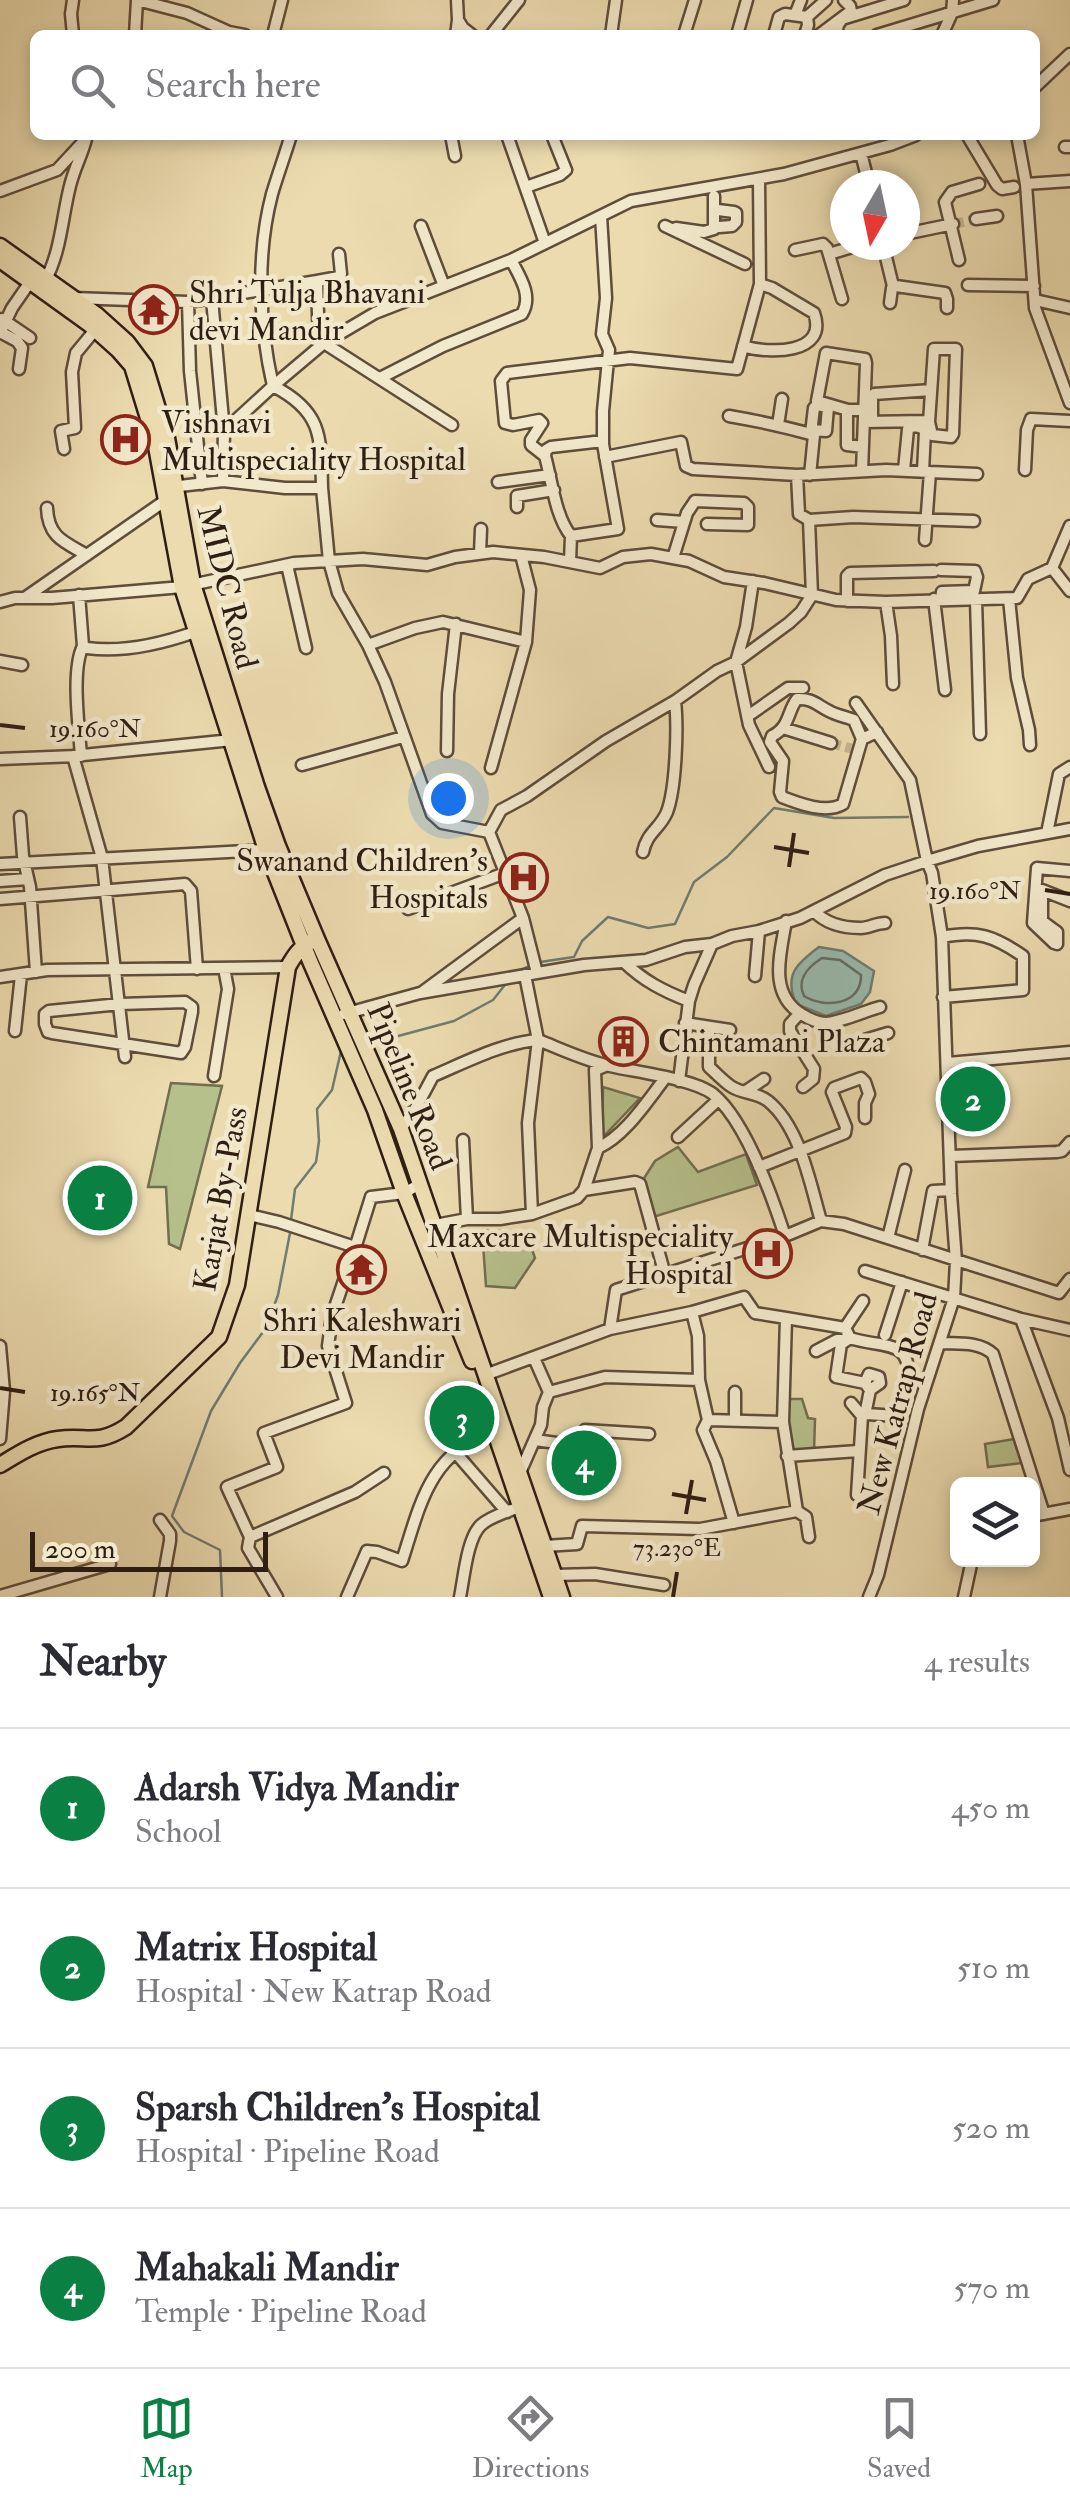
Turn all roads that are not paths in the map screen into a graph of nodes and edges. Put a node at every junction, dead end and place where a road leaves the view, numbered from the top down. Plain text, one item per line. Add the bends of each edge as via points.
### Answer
1 (73, 0) edge
2 (137, 0) edge
3 (282, 0) edge
4 (457, 0) edge
5 (519, 0) edge
6 (616, 0) edge
7 (695, 0) edge
8 (747, 0) edge
9 (801, 0) edge
10 (826, 0) edge
11 (844, 0) edge
12 (904, 0) edge
13 (953, 0) edge
14 (993, 0) edge
15 (952, 13) junction
16 (801, 16) junction
17 (458, 20) junction
18 (73, 30) edge
19 (135, 30) edge
20 (225, 30) edge
21 (274, 30) edge
22 (457, 30) edge
23 (466, 30) edge
24 (494, 30) edge
25 (612, 30) edge
26 (686, 30) edge
27 (738, 30) edge
28 (775, 30) edge
29 (807, 30) edge
30 (826, 30) edge
31 (837, 30) edge
32 (894, 30) edge
33 (944, 30) edge
34 (1070, 54) edge
35 (1040, 82) edge
36 (84, 140) edge
37 (86, 140) edge
38 (290, 140) edge
39 (451, 140) edge
40 (509, 140) edge
41 (554, 140) edge
42 (865, 140) edge
43 (900, 140) edge
44 (970, 140) edge
45 (1017, 140) edge
46 (865, 152) junction
47 (455, 156) dead end
48 (867, 170) edge
49 (760, 179) junction
50 (1070, 181) edge
51 (978, 184) dead end
52 (1020, 185) junction
53 (526, 187) junction
54 (0, 191) edge
55 (719, 191) junction
56 (601, 216) junction
57 (997, 216) dead end
58 (719, 218) junction
59 (976, 220) tunnel mouth
60 (952, 224) junction
61 (421, 226) dead end
62 (920, 231) edge
63 (545, 243) junction
64 (0, 246) edge
65 (795, 250) dead end
66 (719, 252) junction
67 (340, 254) dead end
68 (829, 254) joint
69 (0, 260) edge
70 (511, 260) junction
71 (887, 260) edge
72 (959, 260) dead end
73 (745, 264) dead end
74 (317, 281) junction
75 (39, 284) junction
76 (760, 284) junction
77 (968, 285) dead end
78 (444, 286) junction
79 (893, 286) junction
80 (1034, 286) junction
81 (263, 290) junction
82 (72, 298) junction
83 (212, 299) junction
84 (842, 300) dead end
85 (1034, 300) junction
86 (188, 302) junction
87 (890, 303) dead end
88 (947, 308) dead end
89 (1070, 308) edge
90 (1, 326) edge
91 (95, 330) junction
92 (30, 338) dead end
93 (322, 345) junction
94 (743, 346) junction
95 (608, 360) junction
96 (19, 369) dead end
97 (380, 378) junction
98 (273, 386) junction
99 (931, 390) junction
100 (782, 399) dead end
101 (1070, 403) edge
102 (848, 410) junction
103 (730, 416) dead end
104 (867, 418) junction
105 (1070, 421) edge
106 (929, 422) junction
107 (452, 426) dead end
108 (778, 426) junction
109 (224, 431) junction
110 (812, 434) junction
111 (603, 441) junction
112 (863, 447) junction
113 (64, 449) dead end
114 (822, 452) dead end
115 (545, 456) junction
116 (605, 457) junction
117 (904, 470) junction
118 (1025, 470) dead end
119 (862, 471) junction
120 (926, 472) junction
121 (978, 474) dead end
122 (550, 475) junction
123 (796, 475) junction
124 (810, 475) junction
125 (223, 481) junction
126 (498, 482) dead end
127 (202, 484) junction
128 (322, 488) junction
129 (554, 490) junction
130 (168, 491) junction
131 (517, 507) dead end
132 (46, 508) dead end
133 (926, 519) junction
134 (657, 520) dead end
135 (809, 520) junction
136 (974, 521) dead end
137 (684, 522) junction
138 (707, 524) dead end
139 (1070, 526) edge
140 (481, 529) dead end
141 (571, 536) junction
142 (925, 540) dead end
143 (87, 554) junction
144 (480, 554) junction
145 (521, 554) junction
146 (673, 558) junction
147 (570, 561) junction
148 (329, 562) junction
149 (287, 565) junction
150 (1052, 568) junction
151 (754, 581) junction
152 (188, 585) junction
153 (1070, 591) edge
154 (812, 595) junction
155 (79, 596) junction
156 (25, 598) junction
157 (1009, 598) junction
158 (937, 599) junction
159 (976, 600) junction
160 (846, 601) junction
161 (0, 602) edge
162 (886, 602) junction
163 (456, 624) junction
164 (195, 632) junction
165 (526, 642) junction
166 (368, 645) junction
167 (83, 646) junction
168 (306, 648) dead end
169 (0, 661) edge
170 (736, 662) junction
171 (22, 665) dead end
172 (892, 684) dead end
173 (804, 688) dead end
174 (945, 690) dead end
175 (675, 701) junction
176 (856, 703) dead end
177 (748, 716) junction
178 (783, 728) junction
179 (876, 732) junction
180 (980, 734) dead end
181 (403, 737) junction
182 (232, 740) junction
183 (830, 743) tunnel mouth
184 (858, 746) junction
185 (1030, 746) dead end
186 (447, 751) dead end
187 (78, 756) junction
188 (0, 760) edge
189 (302, 765) dead end
190 (1070, 767) edge
191 (491, 768) dead end
192 (769, 768) dead end
193 (20, 817) dead end
194 (1070, 829) edge
195 (490, 832) junction
196 (1046, 833) junction
197 (266, 850) junction
198 (643, 852) dead end
199 (102, 858) junction
200 (926, 861) junction
201 (0, 865) edge
202 (18, 865) junction
203 (1070, 870) edge
204 (505, 873) junction
205 (26, 880) junction
206 (0, 881) edge
207 (106, 891) junction
208 (30, 897) junction
209 (0, 899) edge
210 (1070, 901) edge
211 (408, 909) dead end
212 (814, 911) junction
213 (522, 918) junction
214 (786, 921) junction
215 (885, 923) dead end
216 (758, 931) junction
217 (1070, 933) edge
218 (942, 936) junction
219 (1057, 938) junction
220 (311, 942) junction
221 (712, 944) junction
222 (1070, 945) edge
223 (624, 962) junction
224 (288, 967) junction
225 (224, 968) junction
226 (197, 969) junction
227 (531, 969) junction
228 (116, 970) junction
229 (36, 972) junction
230 (21, 975) junction
231 (755, 976) dead end
232 (0, 977) edge
233 (420, 993) junction
234 (943, 997) junction
235 (689, 1001) junction
236 (120, 1004) junction
237 (880, 1007) dead end
238 (800, 1013) junction
239 (342, 1014) junction
240 (827, 1022) junction
241 (685, 1024) junction
242 (709, 1027) junction
243 (15, 1030) dead end
244 (730, 1030) dead end
245 (888, 1033) dead end
246 (538, 1040) junction
247 (124, 1043) junction
248 (1070, 1052) edge
249 (126, 1057) dead end
250 (948, 1063) junction
251 (606, 1066) junction
252 (214, 1076) dead end
253 (666, 1077) junction
254 (764, 1080) dead end
255 (679, 1082) junction
256 (803, 1087) dead end
257 (746, 1091) junction
258 (718, 1100) junction
259 (865, 1118) dead end
260 (401, 1128) junction
261 (678, 1137) dead end
262 (462, 1140) dead end
263 (1070, 1142) edge
264 (598, 1148) junction
265 (801, 1150) junction
266 (951, 1156) junction
267 (759, 1168) junction
268 (905, 1170) dead end
269 (420, 1184) junction
270 (584, 1190) junction
271 (951, 1190) junction
272 (404, 1193) junction
273 (532, 1214) junction
274 (249, 1215) junction
275 (468, 1219) junction
276 (821, 1221) junction
277 (434, 1225) junction
278 (785, 1236) junction
279 (888, 1238) junction
280 (356, 1245) junction
281 (922, 1250) junction
282 (956, 1261) junction
283 (865, 1271) dead end
284 (665, 1274) junction
285 (1070, 1279) edge
286 (902, 1282) junction
287 (954, 1298) junction
288 (863, 1301) dead end
289 (692, 1312) junction
290 (786, 1318) junction
291 (1022, 1318) junction
292 (610, 1329) junction
293 (1070, 1330) edge
294 (847, 1335) junction
295 (884, 1335) dead end
296 (940, 1343) junction
297 (0, 1346) edge
298 (816, 1351) dead end
299 (534, 1358) junction
300 (485, 1375) junction
301 (699, 1380) junction
302 (549, 1392) junction
303 (735, 1392) dead end
304 (851, 1403) dead end
305 (1064, 1417) edge
306 (708, 1420) junction
307 (734, 1420) junction
308 (783, 1422) junction
309 (493, 1430) junction
310 (649, 1434) dead end
311 (0, 1440) edge
312 (535, 1440) junction
313 (455, 1452) junction
314 (858, 1452) junction
315 (787, 1456) junction
316 (0, 1465) edge
317 (1070, 1470) edge
318 (384, 1473) dead end
319 (519, 1476) junction
320 (1027, 1477) edge
321 (857, 1495) dead end
322 (1070, 1509) edge
323 (513, 1510) junction
324 (796, 1511) junction
325 (1040, 1515) edge
326 (160, 1520) dead end
327 (734, 1523) junction
328 (809, 1537) dead end
329 (250, 1538) junction
330 (544, 1546) junction
331 (110, 1564) dead end
332 (970, 1567) edge
333 (554, 1575) junction
334 (664, 1585) dead end
335 (0, 1596) edge
336 (160, 1597) edge
337 (278, 1597) edge
338 (347, 1597) edge
339 (460, 1597) edge
340 (551, 1597) edge
341 (562, 1597) edge
342 (870, 1597) edge
343 (964, 1597) edge

1 - 18 street
2 - 19 street
2 - 20 street
3 - 21 street
4 - 17 street
5 - 24 street
6 - 25 street
7 - 26 street
8 - 27 street
9 - 16 street
10 - 16 street
11 - 30 street via 851,11
12 - 31 street via 842,20
13 - 15 street
14 - 15 street
15 - 32 street
15 - 33 street
16 - 28 street via 779,17
16 - 29 street
17 - 22 street
17 - 23 street
34 - 35 street
36 - 54 street via 56,170
37 - 75 street via 58,250
38 - 81 street via 272,196
39 - 47 street
40 - 53 street
41 - 53 street via 566,170
42 - 46 street
43 - 46 street
44 - 52 street via 997,185
45 - 52 street
46 - 48 street
46 - 49 street
49 - 55 street
49 - 76 street
50 - 52 street
51 - 60 street via 952,192 945,202
52 - 80 street
53 - 63 street
55 - 56 street via 632,201
55 - 58 street
56 - 63 street
56 - 95 street
57 - 59 street
58 - 66 street
58 - 66 street via 704,232 665,226
60 - 62 street
60 - 72 street
61 - 78 street
63 - 70 street
64 - 75 main road, MIDC Road
65 - 68 street via 822,244
66 - 73 street
67 - 74 street via 339,277
68 - 84 street
69 - 75 main road, MIDC Road
70 - 78 street
70 - 97 street via 527,296 522,314
71 - 79 street
74 - 81 street
74 - 93 street
75 - 82 main road, MIDC Road
75 - 90 street
75 - 91 main road, MIDC Road
76 - 94 street
76 - 94 street via 806,306 816,327 807,344 795,348
77 - 80 street
78 - 93 street
79 - 87 street
79 - 88 street via 945,293
80 - 85 street
81 - 83 street
81 - 98 street via 264,348
82 - 86 street
82 - 130 main road, MIDC Road via 127,342 145,366 167,438
83 - 86 street
83 - 109 street
85 - 89 street
85 - 101 street
86 - 127 street
90 - 92 street
90 - 96 street via 22,348
91 - 113 street via 76,353 75,428 61,431
91 - 130 main road, MIDC Road via 132,366
93 - 97 street
93 - 98 street
94 - 95 street via 737,370
95 - 111 street
95 - 115 street via 503,376 505,422 539,420 531,444
97 - 107 street
98 - 109 street
98 - 128 street via 309,411 318,431
99 - 104 street via 874,394
99 - 106 street
99 - 106 street via 934,349 956,349 953,434 932,436
100 - 108 street
102 - 104 street
102 - 104 street via 817,401 826,353 865,359
102 - 112 street via 848,445
103 - 108 street
104 - 106 street
104 - 112 street
105 - 118 street via 1032,419
108 - 110 street
109 - 125 street
110 - 114 street
110 - 124 street
111 - 115 street via 551,447
111 - 116 street
112 - 119 street
115 - 122 street
116 - 123 street via 681,442 686,466
116 - 141 street via 618,529
117 - 119 street
117 - 120 street
117 - 120 street via 913,426 925,431
119 - 124 street
120 - 121 street
120 - 133 street
122 - 126 street
122 - 129 street
123 - 124 street
123 - 135 street via 799,514
125 - 127 street
125 - 128 street
127 - 130 street
128 - 148 street
129 - 131 street via 518,496
129 - 141 street
130 - 143 street
130 - 152 main road, MIDC Road
132 - 143 street via 53,532
133 - 135 street
133 - 136 street
133 - 142 street
134 - 137 street
135 - 154 street
137 - 138 street via 695,501 748,507 748,525
137 - 146 street
139 - 150 street
140 - 144 street
141 - 147 street
143 - 156 street
144 - 145 street
144 - 148 street via 427,565
145 - 147 street
145 - 165 street via 530,590
146 - 147 street via 652,554 600,568
146 - 151 street
148 - 149 street
148 - 166 street
149 - 152 street
149 - 168 street
150 - 153 street
150 - 157 street
151 - 154 street
151 - 170 street
152 - 155 street
152 - 164 main road, MIDC Road
152 - 220 main road, MIDC Road
154 - 160 street
154 - 170 street via 789,623
155 - 156 street
155 - 167 street
156 - 161 street
157 - 159 street
157 - 185 street
158 - 159 street
158 - 160 street via 942,592 974,591 975,571 850,572
158 - 162 street
158 - 174 street
159 - 180 street
160 - 162 street
162 - 172 street
163 - 165 street
163 - 166 street via 432,623
163 - 186 street
164 - 167 street via 136,648
164 - 182 main road, MIDC Road
165 - 191 street
166 - 181 street
167 - 187 street
169 - 171 street
170 - 175 street
170 - 177 street
173 - 177 street via 788,688
175 - 195 street via 501,810
175 - 198 street via 671,796
176 - 179 street, New Katrap Road
177 - 192 street
178 - 183 street
178 - 184 street via 804,698 854,720
178 - 184 street via 770,742 782,761 782,797 828,810 843,804
179 - 184 street
179 - 200 street, New Katrap Road via 910,780
181 - 189 street
181 - 195 street via 432,814 442,823
182 - 187 street
182 - 197 main road, MIDC Road
187 - 188 street
187 - 199 street
190 - 196 street via 1060,774
193 - 202 street
194 - 196 street
195 - 204 street
196 - 200 street
197 - 199 street
197 - 220 main road, MIDC Road
199 - 202 street
199 - 207 street
200 - 212 street
200 - 218 street, New Katrap Road
201 - 202 street
202 - 205 street
203 - 219 street via 1037,868 1033,922 1046,938
204 - 211 street
204 - 213 street
205 - 206 street
205 - 208 street
207 - 208 street
207 - 226 street via 188,885
207 - 228 street
208 - 209 street
208 - 229 street
210 - 219 street via 1042,890 1042,921
212 - 214 street
212 - 215 street via 833,924
213 - 227 street
213 - 233 street
214 - 216 street
214 - 238 street via 779,982 782,996
216 - 221 street
216 - 231 street
217 - 219 street
218 - 234 street, New Katrap Road
218 - 234 street via 991,936 1023,956 1024,964 1023,990
219 - 222 street
220 - 224 main road, Karjat By-Pass
220 - 239 main road, Pipeline Road
221 - 223 street
221 - 235 street
223 - 227 street
223 - 235 street
224 - 225 street
224 - 274 main road, Karjat By-Pass
225 - 226 street
225 - 252 street via 228,989
226 - 228 street
227 - 233 street
227 - 246 street
228 - 229 street
228 - 236 street
229 - 230 street
230 - 232 street
230 - 243 street
233 - 239 street
234 - 250 street, New Katrap Road
235 - 241 street
236 - 247 street
236 - 247 street via 49,1011 45,1024 52,1033
236 - 247 street via 192,1007 180,1053
237 - 240 street
238 - 240 street
238 - 256 street via 790,1031 814,1068 814,1079
239 - 260 main road, Pipeline Road
239 - 272 main road, Pipeline Road
240 - 245 street via 838,1048
241 - 242 street
241 - 255 street
242 - 244 street
242 - 257 street via 709,1066 734,1089
246 - 251 street
246 - 260 street via 433,1076
246 - 273 street via 528,1123
247 - 249 street
248 - 250 street
250 - 266 street, New Katrap Road
251 - 253 street
251 - 264 street via 595,1070
253 - 255 street
253 - 264 street
254 - 257 street
255 - 258 street
257 - 265 street via 772,1103
258 - 261 street
258 - 267 street
259 - 265 street via 866,1082 834,1088 847,1130
260 - 269 main road, Pipeline Road
262 - 275 street
263 - 266 street via 1057,1152
264 - 270 street
265 - 267 street
265 - 276 street
266 - 271 street, New Katrap Road
267 - 278 street
268 - 279 street
269 - 272 street
269 - 277 main road, Pipeline Road
270 - 273 street
270 - 284 street via 640,1184
271 - 281 street via 934,1192
271 - 282 street, New Katrap Road
272 - 280 street via 371,1196
272 - 309 main road, Pipeline Road
273 - 275 street
274 - 280 street
274 - 316 main road, Karjat By-Pass via 237,1285 208,1350 112,1436 39,1443
275 - 277 street
276 - 278 street
276 - 279 street
277 - 300 main road, Pipeline Road
278 - 284 street
279 - 281 street
280 - 329 street via 328,1346 346,1403 264,1433 276,1467 228,1487
281 - 282 street
282 - 285 street via 1059,1293
282 - 287 street, New Katrap Road
283 - 286 street
284 - 292 street via 616,1290
286 - 287 street
286 - 295 street
287 - 291 street
287 - 296 street, New Katrap Road
288 - 294 street
289 - 290 street via 744,1297 756,1313
289 - 292 street
289 - 301 street
290 - 294 street
290 - 308 street
291 - 293 street
291 - 305 street
292 - 299 street
294 - 294 street via 896,1348 908,1360 898,1415 867,1414 867,1387 836,1376
294 - 298 street
296 - 320 street via 976,1345 993,1354
296 - 342 street, New Katrap Road
297 - 311 street
299 - 300 street
299 - 302 street
300 - 319 main road, Pipeline Road
301 - 302 street via 605,1377
301 - 306 street
302 - 312 street
303 - 307 street
304 - 314 street via 862,1416
305 - 317 street
306 - 307 street
306 - 327 street via 703,1430
307 - 308 street
308 - 315 street
309 - 313 street
309 - 323 main road, Pipeline Road
310 - 312 street via 585,1430 568,1446
312 - 319 street
313 - 323 street
313 - 338 street via 428,1483 402,1562 367,1551
314 - 315 street
314 - 321 street
315 - 324 street
318 - 329 street
319 - 330 main road, Pipeline Road
322 - 325 street
323 - 339 street via 477,1529
323 - 340 main road, Pipeline Road
324 - 327 street
324 - 328 street via 806,1517
326 - 336 street via 170,1534
327 - 330 street via 674,1530 582,1526 577,1544
329 - 337 street via 248,1548
330 - 333 main road, Pipeline Road
331 - 335 street
332 - 343 street
333 - 334 street
333 - 341 main road, Pipeline Road

